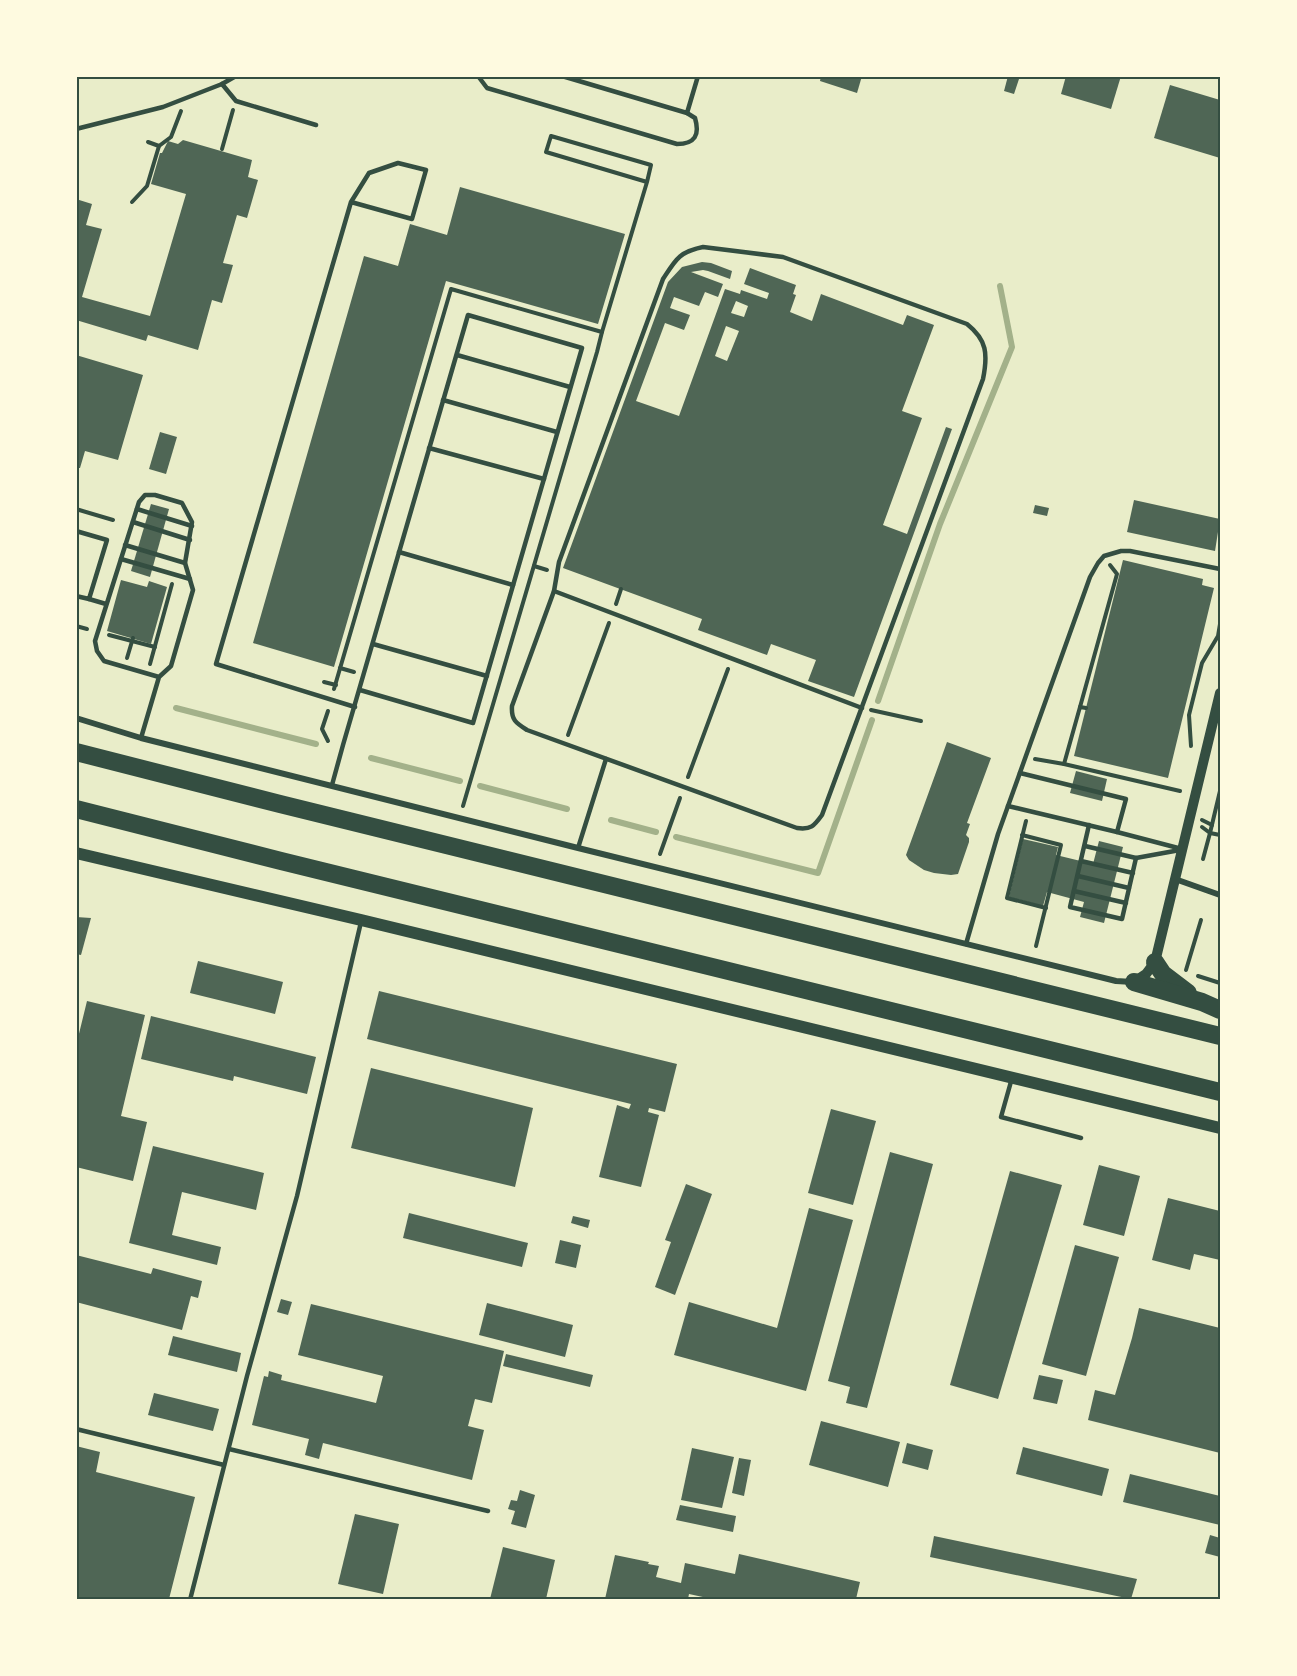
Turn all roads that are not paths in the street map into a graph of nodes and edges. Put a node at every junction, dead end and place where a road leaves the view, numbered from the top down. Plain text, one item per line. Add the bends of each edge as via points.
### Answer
1 (236, 76) edge
2 (478, 76) edge
3 (562, 76) edge
4 (698, 76) edge
5 (222, 84) junction
6 (687, 113) junction
7 (316, 125) dead end
8 (76, 129) edge
9 (351, 202) junction
10 (456, 355) junction
11 (570, 387) junction
12 (443, 400) junction
13 (557, 432) junction
14 (429, 448) junction
15 (544, 479) junction
16 (137, 509) junction
17 (133, 522) junction
18 (192, 526) junction
19 (76, 531) edge
20 (190, 540) junction
21 (125, 545) junction
22 (399, 552) junction
23 (121, 559) junction
24 (186, 563) junction
25 (1221, 569) edge
26 (190, 579) junction
27 (513, 585) junction
28 (554, 591) junction
29 (76, 596) edge
30 (89, 599) junction
31 (106, 604) junction
32 (373, 644) junction
33 (487, 676) junction
34 (159, 677) junction
35 (360, 690) junction
36 (1221, 693) edge
37 (355, 707) junction
38 (862, 708) junction
39 (76, 718) edge
40 (141, 738) junction
41 (76, 752) edge
42 (606, 759) junction
43 (1020, 773) junction
44 (332, 785) junction
45 (1008, 806) junction
46 (76, 809) edge
47 (1089, 825) junction
48 (1118, 832) junction
49 (1085, 846) junction
50 (578, 848) junction
51 (1182, 849) junction
52 (76, 853) edge
53 (1136, 858) junction
54 (1081, 861) junction
55 (1133, 873) junction
56 (1078, 876) junction
57 (1175, 879) junction
58 (1129, 888) junction
59 (1074, 891) junction
60 (1221, 895) edge
61 (1126, 903) junction
62 (361, 920) junction
63 (966, 944) junction
64 (1155, 962) junction
65 (1134, 982) junction
66 (1202, 1002) junction
67 (1221, 1010) edge
68 (1221, 1036) edge
69 (1012, 1077) junction
70 (1221, 1092) edge
71 (1221, 1128) edge
72 (1081, 1138) dead end
73 (76, 1429) edge
74 (229, 1449) junction
75 (224, 1465) junction
76 (488, 1511) dead end
77 (190, 1599) edge

1 - 5 lane
2 - 6 lane via 487,88 677,144 694,139 698,127 695,118
3 - 6 lane
4 - 6 lane
5 - 7 lane via 236,101
5 - 8 lane via 163,107
9 - 9 lane via 369,174 398,163 426,170 412,219
9 - 37 lane via 216,664
10 - 11 lane
10 - 11 lane via 468,315 582,348
10 - 12 lane
11 - 13 lane
12 - 13 lane
12 - 14 lane
13 - 15 lane
14 - 15 lane
14 - 22 lane
15 - 27 lane
16 - 17 lane
16 - 18 lane
16 - 18 lane via 145,495 182,503
17 - 20 lane
17 - 21 lane
18 - 20 lane
19 - 30 lane via 107,540
20 - 24 lane
21 - 23 lane
21 - 24 lane
22 - 27 lane
22 - 32 lane
23 - 26 lane
23 - 31 lane
24 - 26 lane
25 - 43 lane via 1130,551 1104,556 1090,577
26 - 34 lane via 193,590 171,666
27 - 33 lane
28 - 38 lane
28 - 38 lane via 559,562 663,279 687,251 703,247 783,257 967,324 978,332 985,347 983,379
28 - 42 lane via 512,706 512,716 527,730
29 - 30 lane
30 - 31 lane
31 - 34 lane via 95,641 104,661
32 - 33 lane
32 - 35 lane
33 - 35 lane via 473,723
34 - 40 lane
35 - 37 lane
36 - 51 street
37 - 44 lane
38 - 42 lane via 822,815 806,829
39 - 40 street
40 - 44 street
41 - 68 highway
42 - 50 lane
43 - 45 lane
43 - 48 lane via 1126,799
44 - 50 street
45 - 47 lane
45 - 63 lane
46 - 70 highway
47 - 48 lane
47 - 49 lane
48 - 51 lane
49 - 53 lane
49 - 54 lane
50 - 63 street
51 - 53 lane
51 - 57 street
52 - 62 main road
53 - 55 lane
54 - 55 lane
54 - 56 lane
55 - 58 lane
56 - 58 lane
56 - 59 lane
57 - 60 street
57 - 64 street
58 - 61 lane
59 - 61 lane
59 - 61 lane via 1070,907 1122,919
62 - 69 main road
62 - 74 lane via 297,1196
63 - 65 street
64 - 65 street
64 - 66 highway via 1176,986
65 - 66 highway
66 - 67 highway
69 - 71 main road
69 - 72 lane via 1001,1117
73 - 75 lane
74 - 75 lane
74 - 76 lane
75 - 77 lane

